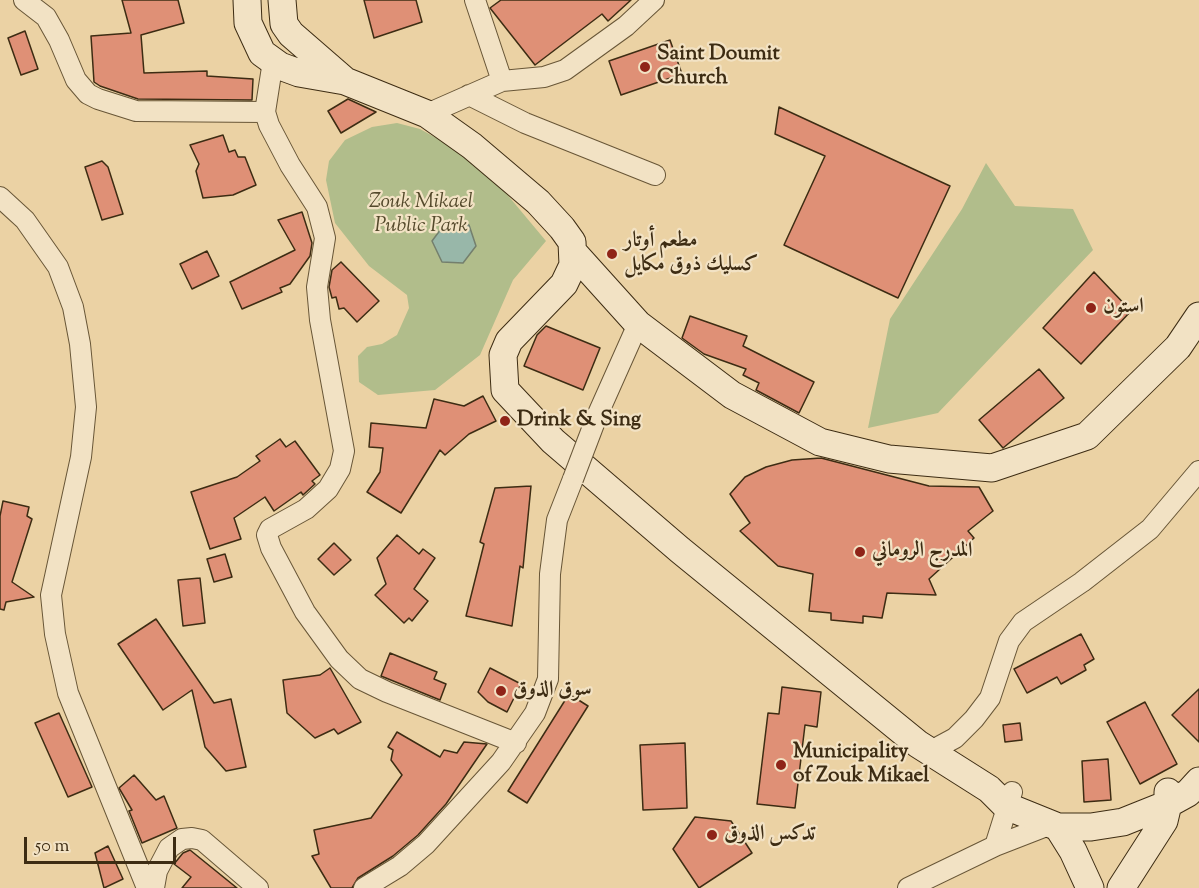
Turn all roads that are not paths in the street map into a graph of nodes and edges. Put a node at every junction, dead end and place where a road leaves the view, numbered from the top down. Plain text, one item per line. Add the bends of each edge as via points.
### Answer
1 (24, 0) edge
2 (247, 0) edge
3 (282, 0) edge
4 (475, 0) edge
5 (654, 0) edge
6 (273, 61) junction
7 (345, 81) junction
8 (501, 81) junction
9 (469, 95) junction
10 (265, 112) junction
11 (427, 114) junction
12 (655, 175) dead end
13 (0, 197) edge
14 (574, 253) junction
15 (1199, 316) edge
16 (638, 324) junction
17 (1199, 471) edge
18 (516, 743) junction
19 (929, 752) junction
20 (1199, 774) edge
21 (1199, 781) edge
22 (1002, 796) junction
23 (1159, 799) junction
24 (1053, 826) junction
25 (995, 846) junction
26 (147, 888) edge
27 (154, 888) edge
28 (258, 888) edge
29 (364, 888) edge
30 (908, 888) edge
31 (1090, 888) edge
32 (1106, 888) edge
33 (1120, 888) edge

1 - 10 street via 46,17 76,80 98,99 136,111
2 - 6 main road via 254,42
3 - 7 main road via 284,24 291,34
4 - 8 street
5 - 8 street via 626,26 565,70 544,77
6 - 7 main road via 299,73
6 - 10 street
7 - 11 main road
8 - 9 street
9 - 11 street
9 - 12 street via 525,123
10 - 18 street via 276,141 321,218 325,238 317,287 320,320 344,451 340,469 328,489 306,509 270,529 267,535 272,548 305,612 339,659 360,679
11 - 14 main road via 538,202 572,242
13 - 26 street via 25,220 57,267 76,326 86,407 81,457 51,595 55,634 68,693
14 - 16 main road
14 - 19 main road via 573,266 564,284 509,341 503,355 506,390 553,441 671,543
15 - 16 main road via 1178,348 1087,436 993,468 889,459 820,442 732,395
16 - 18 street, bridge via 557,520 550,574 548,679 536,713
17 - 19 street via 1150,529 1023,622 1009,641 990,698 975,719 955,738
18 - 29 street via 426,844
19 - 22 main road
20 - 23 main road via 1183,778
21 - 23 main road via 1188,793
22 - 23 main road via 1056,809 1090,811
22 - 24 main road
22 - 25 street
23 - 24 main road via 1123,822 1090,827
23 - 32 main road
23 - 33 main road via 1159,829
24 - 25 street
24 - 31 main road via 1073,851
25 - 30 street
27 - 28 street via 169,848 182,839 192,838 202,840

